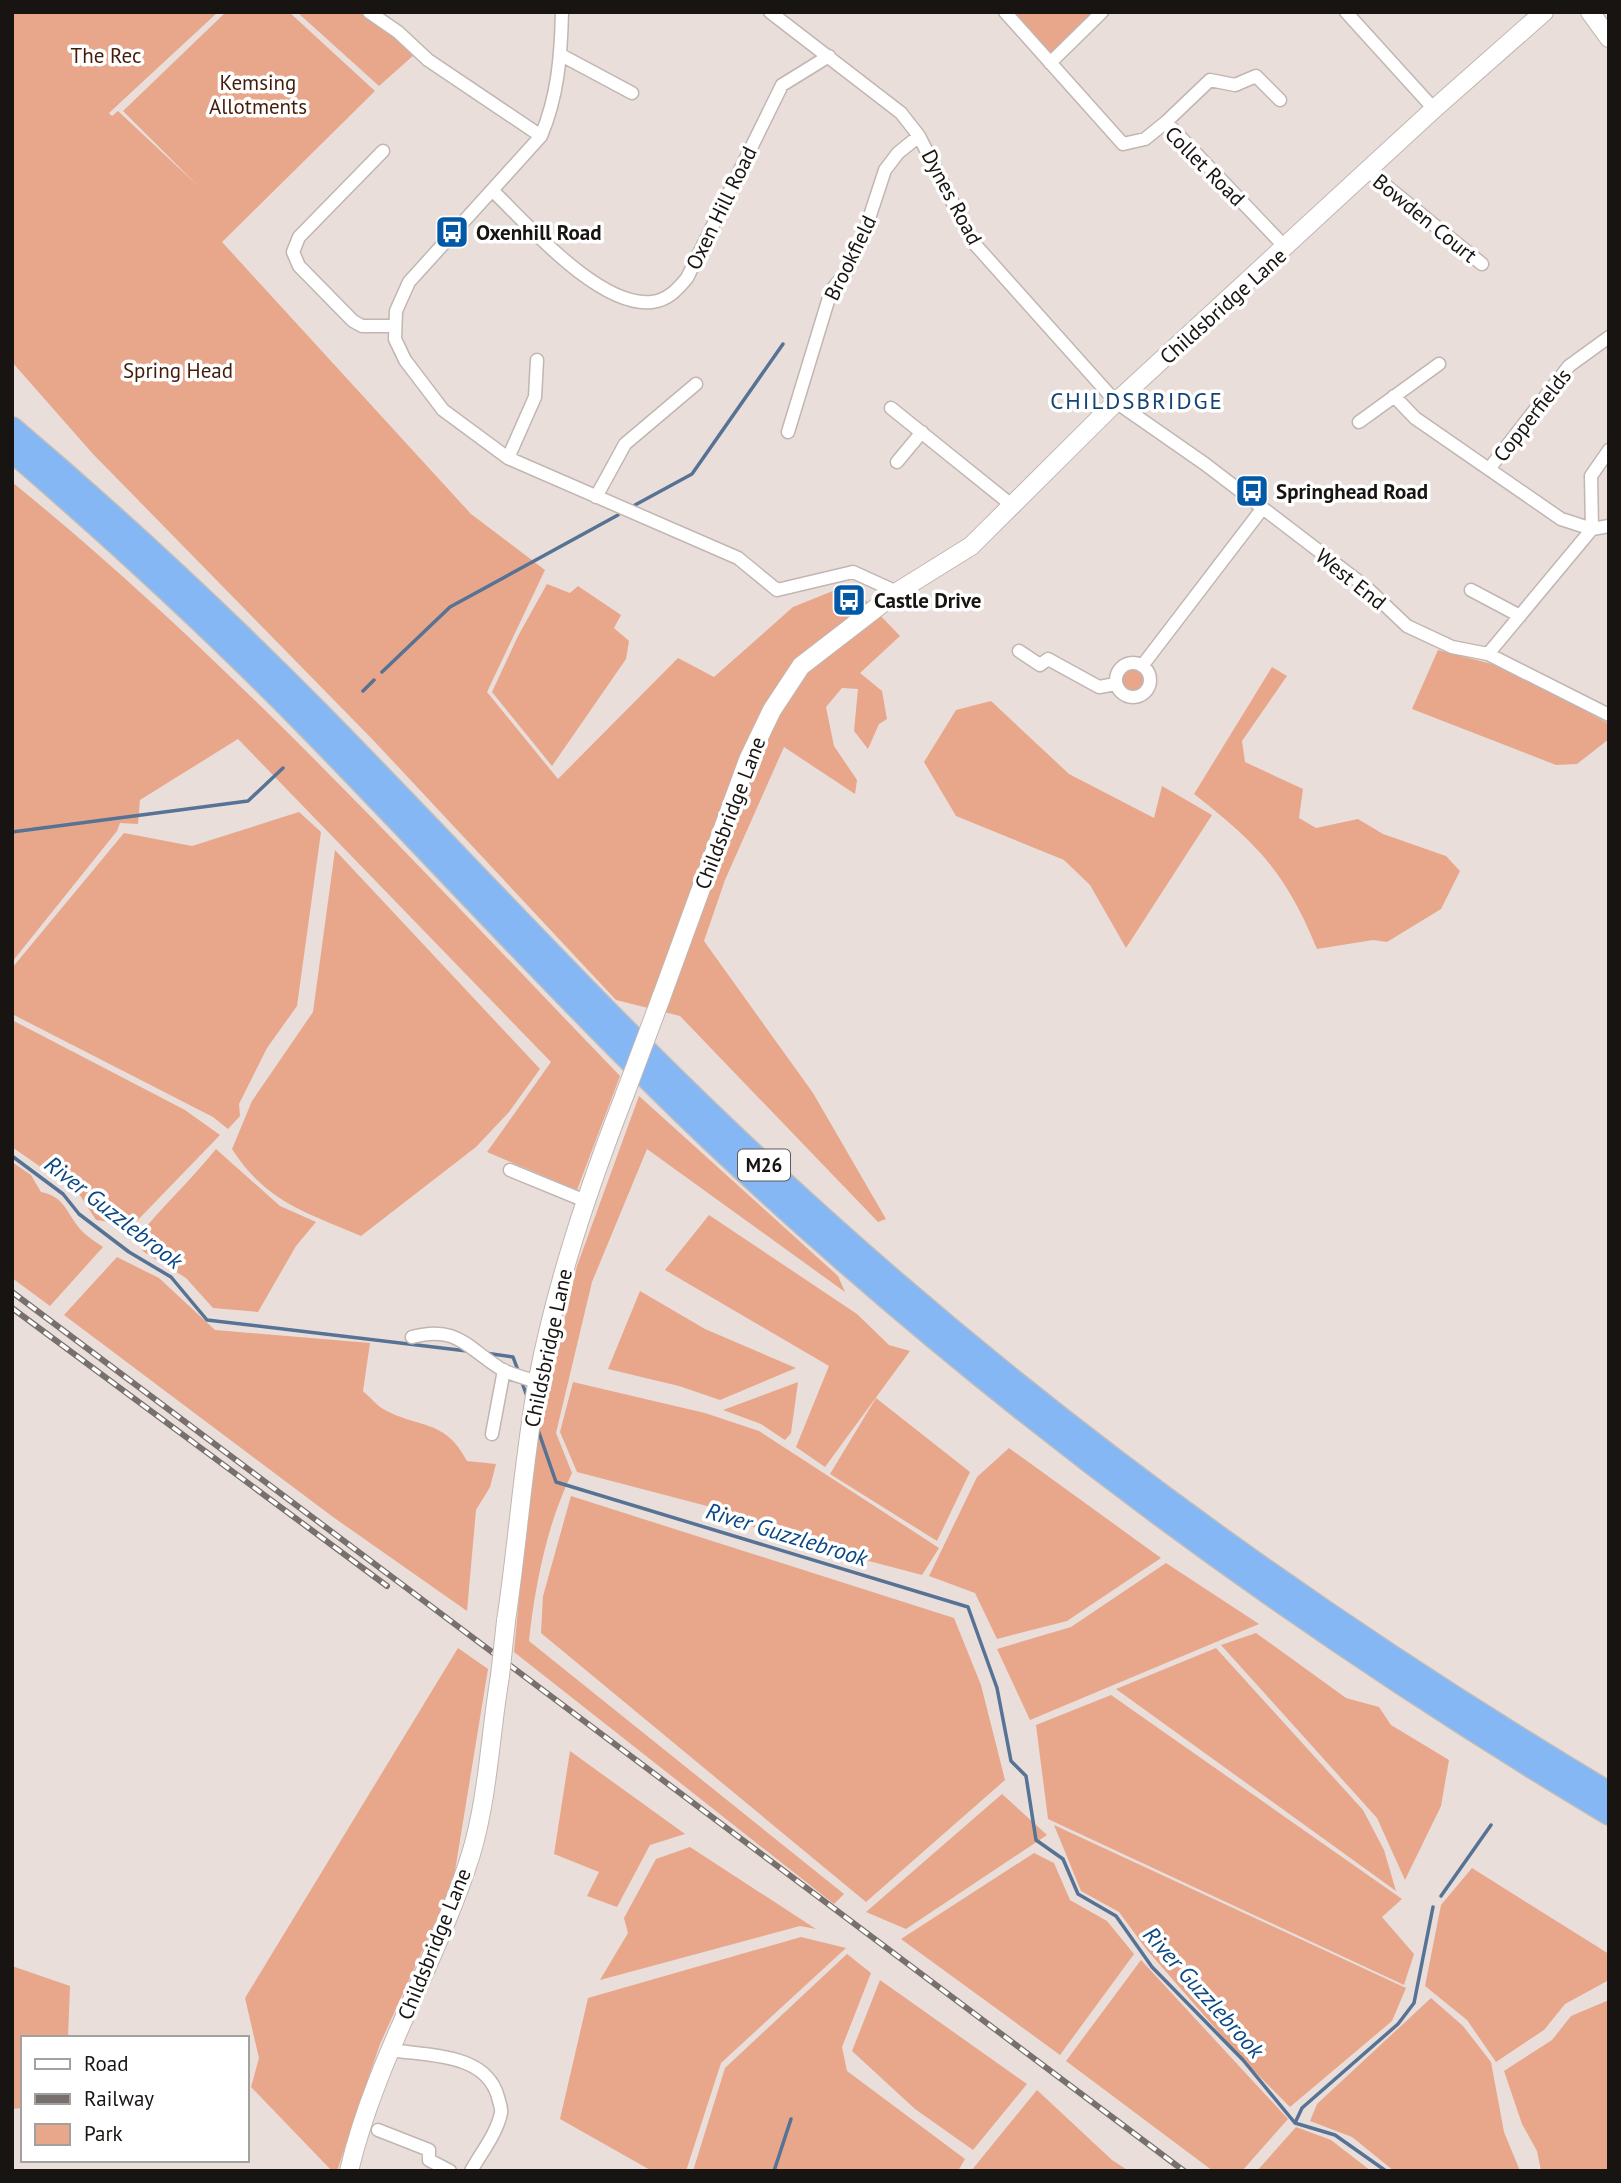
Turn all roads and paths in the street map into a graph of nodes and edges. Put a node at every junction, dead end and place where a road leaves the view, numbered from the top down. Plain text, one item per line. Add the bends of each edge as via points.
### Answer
1 (369, 12) edge
2 (562, 12) edge
3 (769, 12) edge
4 (1004, 12) edge
5 (1102, 12) edge
6 (1346, 12) edge
7 (1544, 12) edge
8 (1590, 12) edge
9 (1609, 38) edge
10 (561, 55) junction
11 (829, 56) junction
12 (1050, 63) junction
13 (632, 93) dead end
14 (1280, 100) dead end
15 (1434, 109) junction
16 (1166, 121) junction
17 (541, 136) junction
18 (919, 136) junction
19 (383, 151) dead end
20 (1368, 172) junction
21 (494, 192) junction
22 (1286, 248) junction
23 (1482, 264) dead end
24 (394, 326) junction
25 (1609, 337) edge
26 (537, 360) dead end
27 (1439, 364) dead end
28 (696, 384) dead end
29 (1394, 396) junction
30 (1116, 402) junction
31 (891, 408) dead end
32 (1359, 422) dead end
33 (12, 428) edge
34 (788, 432) dead end
35 (922, 432) junction
36 (1609, 450) edge
37 (12, 451) edge
38 (508, 458) junction
39 (897, 462) dead end
40 (1489, 469) junction
41 (596, 496) junction
42 (1014, 507) junction
43 (1262, 509) junction
44 (1609, 526) edge
45 (1592, 529) junction
46 (1471, 590) dead end
47 (897, 592) junction
48 (1520, 616) junction
49 (1018, 651) dead end
50 (1488, 654) junction
51 (1142, 666) junction
52 (1116, 684) junction
53 (1609, 715) edge
54 (510, 1170) dead end
55 (583, 1200) junction
56 (412, 1337) dead end
57 (504, 1370) junction
58 (538, 1382) junction
59 (492, 1434) dead end
60 (1609, 1793) edge
61 (1609, 1814) edge
62 (391, 2050) junction
63 (378, 2130) dead end
64 (349, 2171) edge
65 (450, 2171) edge
66 (471, 2171) edge

1 - 17 street via 428,60
2 - 10 street
3 - 11 street, Dynes Road
4 - 12 street, Collet Road
5 - 12 street
6 - 15 street
7 - 15 street, Childsbridge Lane
8 - 9 street
10 - 13 street
10 - 17 street via 552,110
11 - 18 street, Dynes Road via 901,113
11 - 21 street, Oxen Hill Road via 782,85 687,278 664,298 634,301 608,290 554,250
12 - 16 street, Collet Road via 1123,144 1145,139
14 - 16 street via 1256,76 1235,85 1210,80
15 - 20 street, Childsbridge Lane
16 - 22 street, Collet Road
17 - 21 street
18 - 30 street, Dynes Road via 972,241
18 - 34 street, Brookfield via 885,170 861,243 848,271 831,291
19 - 24 street via 299,237 293,257 353,321 362,326
20 - 22 street, Childsbridge Lane
20 - 23 street, Bowden Court
21 - 24 street via 409,282
22 - 30 street, Childsbridge Lane
24 - 38 street via 398,350 439,405
25 - 40 street, Copperfields via 1569,366
26 - 38 street via 535,397
27 - 29 street
28 - 41 street via 625,444
29 - 32 street
29 - 40 street, Copperfields via 1415,418
30 - 42 street, Childsbridge Lane
30 - 43 street, West End
31 - 35 street
33 - 60 highway, M26 via 261,655 649,1055 909,1295 1071,1427 1228,1544 1429,1681
35 - 39 street
35 - 42 street
36 - 45 street via 1591,476
37 - 61 highway, M26 via 245,664 594,1026 867,1282 1092,1466 1231,1568 1419,1697
38 - 41 street
40 - 45 street, Copperfields via 1561,519
41 - 47 street via 738,558 777,590 853,572
42 - 47 street, Childsbridge Lane via 971,546
43 - 50 street, West End via 1366,587 1407,626 1451,647
43 - 51 street
44 - 45 street
45 - 48 street
46 - 48 street
47 - 55 street, Childsbridge Lane, bridge via 802,666 772,710 735,791
48 - 50 street
49 - 52 street via 1040,665 1048,659 1099,687
50 - 53 street, West End
51 - 52 street via 1125,665 1117,673
51 - 52 street via 1150,678 1143,694 1127,696
54 - 55 street
55 - 58 street, Childsbridge Lane
56 - 57 street via 433,1331 453,1336
57 - 58 street
57 - 59 street
58 - 62 street, Childsbridge Lane, bridge via 520,1491 500,1676 471,1851 452,1909
62 - 64 street, Childsbridge Lane
62 - 66 street via 469,2064 485,2071 495,2086 502,2111
63 - 65 street via 429,2150 429,2160

